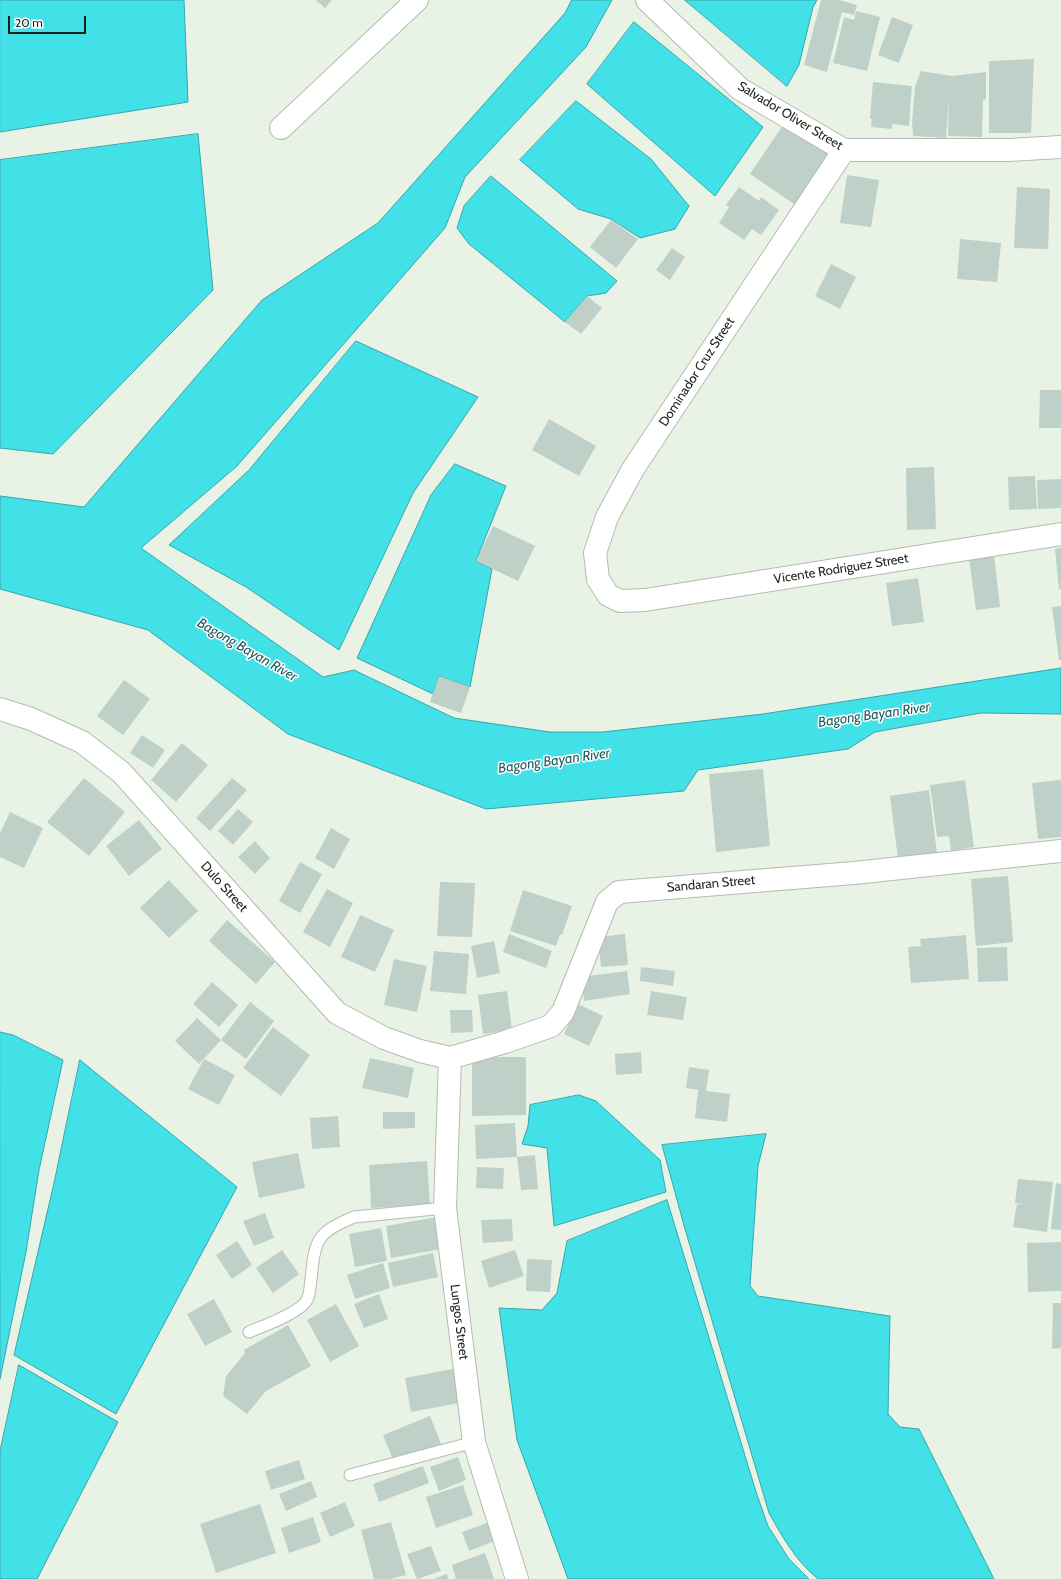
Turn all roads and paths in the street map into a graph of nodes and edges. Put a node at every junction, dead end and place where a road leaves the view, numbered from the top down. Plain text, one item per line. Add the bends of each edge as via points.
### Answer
1 (417, 0) edge
2 (647, 0) edge
3 (281, 128) dead end
4 (1061, 146) edge
5 (844, 150) junction
6 (1061, 534) edge
7 (620, 601) joint
8 (0, 709) edge
9 (1061, 851) edge
10 (450, 1058) junction
11 (445, 1208) junction
12 (248, 1332) dead end
13 (474, 1442) junction
14 (350, 1475) dead end
15 (517, 1579) edge

1 - 3 street
2 - 5 street, Salvador Oliver Street via 740,89
4 - 5 street, Salvador Oliver Street via 1009,150
5 - 7 street, Dominador Cruz Street via 633,469 608,517 595,553 598,579 608,596
6 - 7 street, Vicente Rodriguez Street via 644,600
8 - 10 street, Dulo Street via 31,719 82,742 121,772 337,1013 384,1038
9 - 10 street, Sandaran Street via 854,873 619,892 607,902 563,1012 551,1026
10 - 11 street, Lungos Street
11 - 12 lane via 354,1217 321,1236 314,1250 307,1300 298,1310
11 - 13 street, Lungos Street
13 - 14 lane
13 - 15 street, Lungos Street

